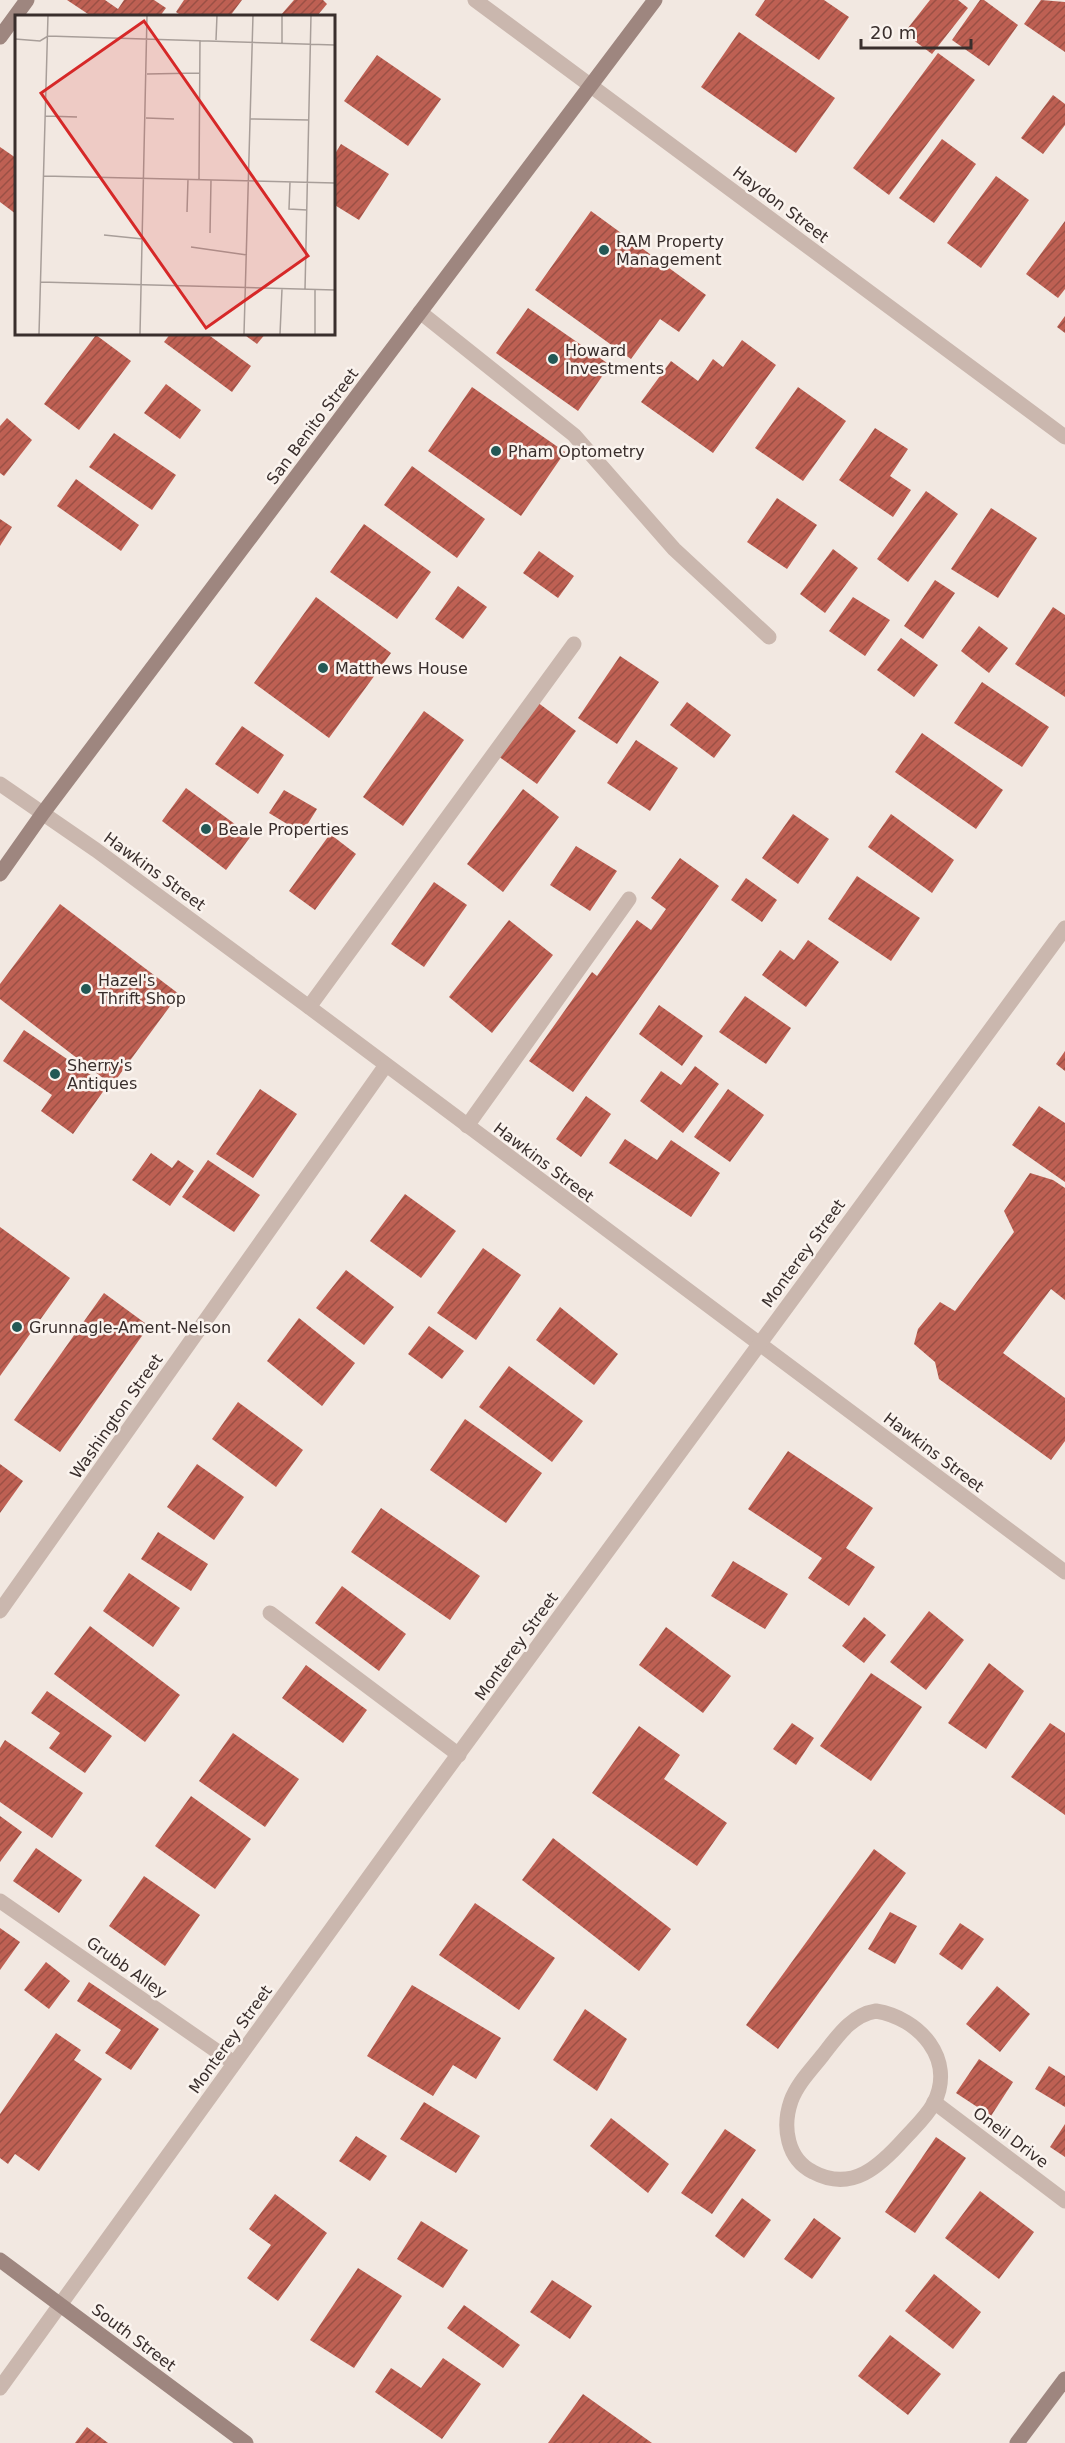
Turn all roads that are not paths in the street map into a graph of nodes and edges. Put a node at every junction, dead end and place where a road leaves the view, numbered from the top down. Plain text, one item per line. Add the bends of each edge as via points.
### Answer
1 (27, 0) edge
2 (475, 0) edge
3 (655, 0) edge
4 (16, 15) edge
5 (15, 16) edge
6 (0, 37) edge
7 (591, 86) junction
8 (420, 312) junction
9 (1065, 437) edge
10 (769, 637) dead end
11 (574, 644) dead end
12 (0, 784) edge
13 (43, 813) junction
14 (0, 874) edge
15 (629, 899) dead end
16 (1065, 928) edge
17 (309, 1007) junction
18 (386, 1065) junction
19 (466, 1126) junction
20 (759, 1344) junction
21 (1065, 1572) edge
22 (0, 1611) edge
23 (270, 1613) dead end
24 (459, 1755) junction
25 (0, 1901) edge
26 (234, 2063) junction
27 (934, 2102) junction
28 (1065, 2201) edge
29 (0, 2260) edge
30 (60, 2304) junction
31 (1065, 2379) edge
32 (0, 2388) edge
33 (246, 2443) edge
34 (1017, 2443) edge

1 - 4 main road
2 - 7 street, Haydon Street
3 - 7 main road, San Benito Street
5 - 6 main road
7 - 8 main road, San Benito Street
7 - 9 street, Haydon Street
8 - 10 street via 574,435 674,549
8 - 13 main road, San Benito Street
11 - 17 street
12 - 13 street, Hawkins Street
13 - 14 main road, San Benito Street
13 - 17 street, Hawkins Street
15 - 19 street
16 - 20 street, Monterey Street
17 - 18 street, Hawkins Street
18 - 19 street, Hawkins Street
18 - 22 street, Washington Street
19 - 20 street, Hawkins Street
20 - 21 street, Hawkins Street
20 - 24 street, Monterey Street
23 - 24 street
24 - 26 street, Monterey Street
25 - 26 street, Grubb Alley
26 - 30 street, Monterey Street
27 - 27 street via 942,2076 936,2051 926,2037 913,2025 888,2013 865,2012 841,2032 798,2086 790,2102 788,2142 792,2154 808,2170 835,2180 853,2179 883,2163
27 - 28 street, Oneil Drive
29 - 30 main road, South Street
30 - 32 street, Monterey Street
30 - 33 main road, South Street
31 - 34 main road

